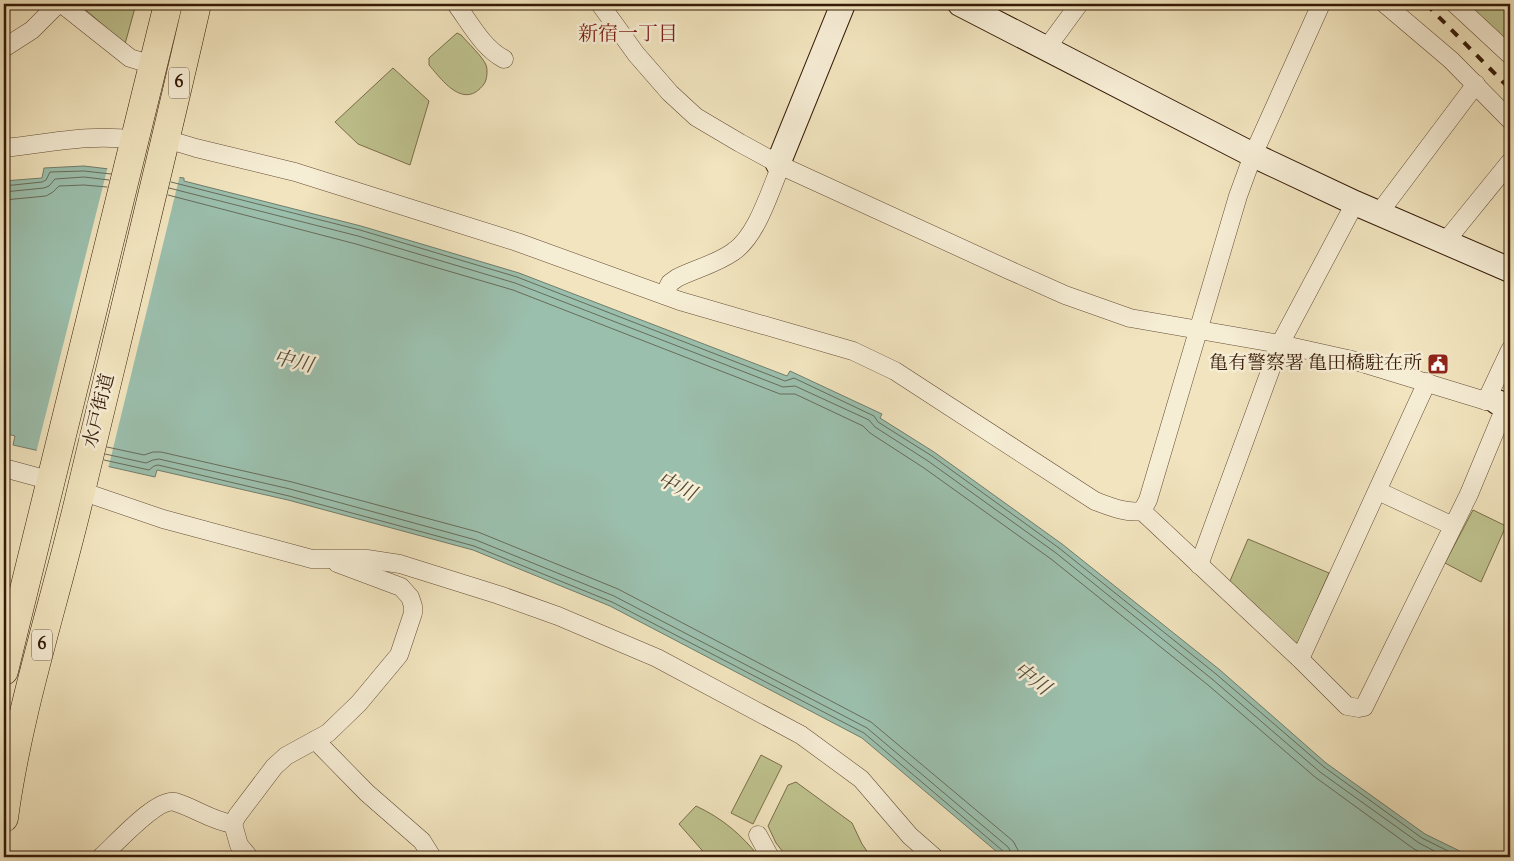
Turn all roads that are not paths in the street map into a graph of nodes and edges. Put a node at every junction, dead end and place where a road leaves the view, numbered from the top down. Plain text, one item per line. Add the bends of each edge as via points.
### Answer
1 (58, 4) edge
2 (62, 4) edge
3 (168, 4) edge
4 (197, 4) edge
5 (456, 4) edge
6 (600, 4) edge
7 (843, 4) edge
8 (960, 4) edge
9 (1079, 4) edge
10 (1321, 4) edge
11 (1386, 4) edge
12 (1455, 4) edge
13 (4, 48) edge
14 (1046, 49) junction
15 (1510, 55) edge
16 (504, 59) dead end
17 (152, 65) junction
18 (1476, 84) junction
19 (1510, 120) edge
20 (4, 148) edge
21 (132, 150) junction
22 (163, 151) junction
23 (1253, 155) junction
24 (1510, 162) edge
25 (780, 165) junction
26 (1355, 203) junction
27 (1379, 213) junction
28 (1445, 242) junction
29 (1510, 270) edge
30 (664, 295) junction
31 (1198, 330) junction
32 (1280, 344) junction
33 (1510, 350) edge
34 (1427, 382) junction
35 (1500, 404) edge
36 (4, 468) edge
37 (54, 474) junction
38 (83, 482) junction
39 (1378, 491) junction
40 (1142, 511) junction
41 (1453, 526) junction
42 (329, 560) junction
43 (1200, 565) junction
44 (1300, 659) junction
45 (4, 671) edge
46 (315, 740) junction
47 (4, 818) edge
48 (233, 824) junction
49 (758, 835) dead end
50 (101, 857) edge
51 (249, 857) edge
52 (432, 857) edge
53 (770, 857) edge
54 (934, 857) edge

1 - 13 street via 32,30
2 - 17 street via 130,58
3 - 17 highway, 水戸街道 / 6
4 - 22 highway, 水戸街道 / 6
5 - 16 street via 485,44
6 - 25 street via 636,54 696,117
7 - 25 street
8 - 14 street
9 - 14 street
10 - 23 street
11 - 18 street
12 - 15 street
14 - 23 street
17 - 21 highway, 水戸街道 / 6
18 - 19 street
18 - 27 street
20 - 21 street via 117,137
21 - 37 highway, 水戸街道 / 6
22 - 30 street via 196,148 295,172 466,225
22 - 38 highway, 水戸街道 / 6
23 - 26 street
23 - 31 street
24 - 28 street
25 - 30 street via 746,239 734,252 677,278 670,283
25 - 31 street via 1065,295 1130,318
26 - 27 street
26 - 32 street
27 - 28 street
28 - 29 street
30 - 40 street via 853,351 895,371 1095,501 1118,510
31 - 32 street
31 - 40 street
32 - 34 street via 1352,360
32 - 43 street
33 - 35 street
34 - 35 street
34 - 39 street
35 - 41 street via 1469,494
36 - 37 street
37 - 45 highway, 水戸街道 / 6
38 - 42 street via 172,522 312,559
38 - 47 highway, 水戸街道 / 6 via 22,720
39 - 41 street
39 - 44 street
40 - 43 street
41 - 44 street via 1364,707 1347,706
42 - 46 street via 401,588 410,597 413,613 399,655 359,703 328,733
42 - 54 street via 367,559 400,564 558,616 657,658 801,735 861,779 910,836
43 - 44 street
46 - 48 street via 286,756 274,767
46 - 52 street via 367,793 422,841
48 - 50 street via 172,801 159,805 146,815
48 - 51 street via 239,845
49 - 53 street

